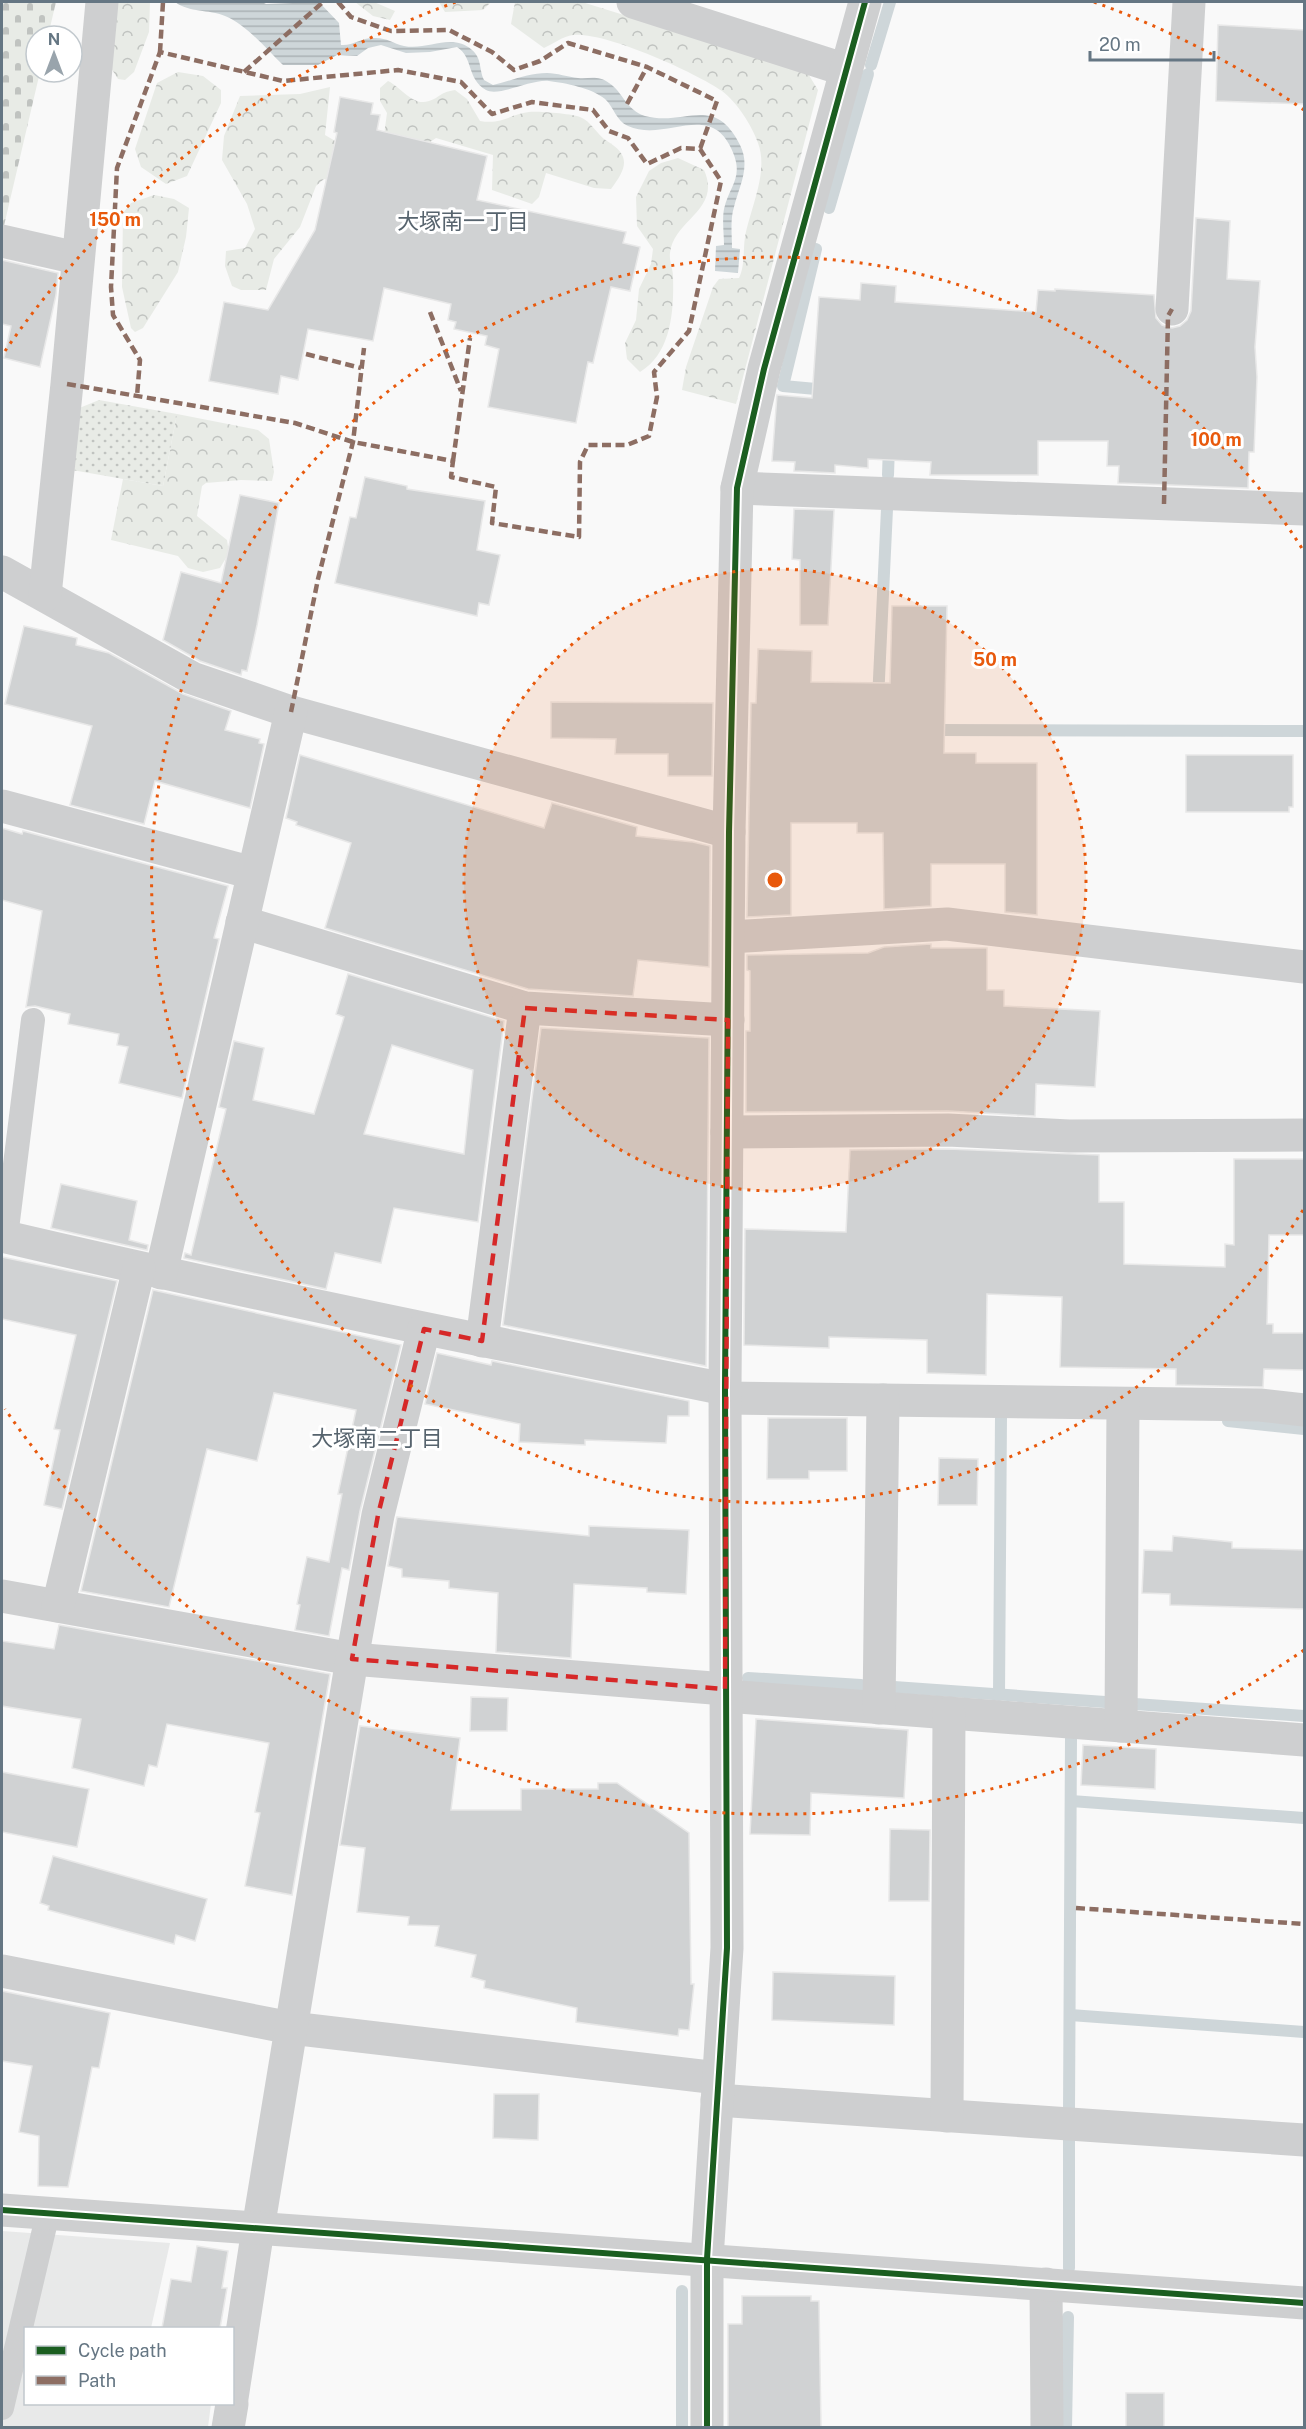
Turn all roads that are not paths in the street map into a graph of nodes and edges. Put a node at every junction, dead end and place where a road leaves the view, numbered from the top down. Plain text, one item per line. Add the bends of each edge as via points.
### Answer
1 (102, 2) edge
2 (633, 2) edge
3 (865, 2) edge
4 (1189, 2) edge
5 (846, 70) junction
6 (2, 242) edge
7 (77, 258) junction
8 (1172, 309) dead end
9 (737, 488) junction
10 (1305, 509) edge
11 (2, 572) edge
12 (45, 595) junction
13 (291, 712) junction
14 (2, 806) edge
15 (729, 832) junction
16 (253, 873) junction
17 (242, 922) junction
18 (729, 937) junction
19 (1305, 968) edge
20 (525, 1008) junction
21 (33, 1020) dead end
22 (728, 1020) junction
23 (727, 1132) junction
24 (1305, 1135) edge
25 (4, 1236) edge
26 (150, 1271) junction
27 (424, 1329) junction
28 (482, 1341) junction
29 (725, 1394) junction
30 (883, 1400) junction
31 (1123, 1404) junction
32 (1305, 1410) edge
33 (2, 1596) edge
34 (58, 1606) junction
35 (352, 1659) junction
36 (726, 1692) junction
37 (879, 1708) junction
38 (949, 1713) junction
39 (1121, 1726) junction
40 (1305, 1740) edge
41 (2, 1971) edge
42 (291, 2028) junction
43 (717, 2089) junction
44 (947, 2116) junction
45 (1305, 2140) edge
46 (2, 2210) edge
47 (48, 2213) junction
48 (258, 2229) junction
49 (707, 2259) junction
50 (1046, 2284) junction
51 (1305, 2303) edge
52 (234, 2385) edge
53 (232, 2405) edge
54 (2, 2408) edge
55 (228, 2427) edge
56 (707, 2427) edge
57 (1047, 2427) edge

1 - 7 street
2 - 5 street
3 - 5 street
4 - 8 street
5 - 9 street via 764,369
6 - 7 street
7 - 12 street
9 - 10 street
9 - 15 street
11 - 12 street
12 - 13 street via 192,678
13 - 15 street
13 - 16 street
14 - 16 street
15 - 18 street
16 - 17 street
17 - 20 street
17 - 26 street
18 - 19 street via 947,924
18 - 22 street
20 - 22 street
20 - 28 street
21 - 25 lane
22 - 23 street
23 - 24 street via 948,1130 1069,1136
23 - 29 street
25 - 26 street
26 - 27 street
26 - 34 street
27 - 28 street
27 - 35 street via 378,1515
28 - 29 street
29 - 30 street
29 - 36 street
30 - 31 street
30 - 37 street
31 - 32 street via 1260,1405
31 - 39 street
33 - 34 street
34 - 35 street
35 - 36 street
35 - 42 street
36 - 37 street
36 - 43 street via 726,1948
37 - 38 street
38 - 39 street
38 - 44 street
39 - 40 street
41 - 42 street
42 - 43 street
42 - 48 street
43 - 44 street
43 - 49 street
44 - 45 street
46 - 47 street
47 - 48 street
47 - 54 lane
48 - 49 street
48 - 52 street
49 - 50 street
49 - 56 street
50 - 51 street
50 - 57 street
53 - 55 street

